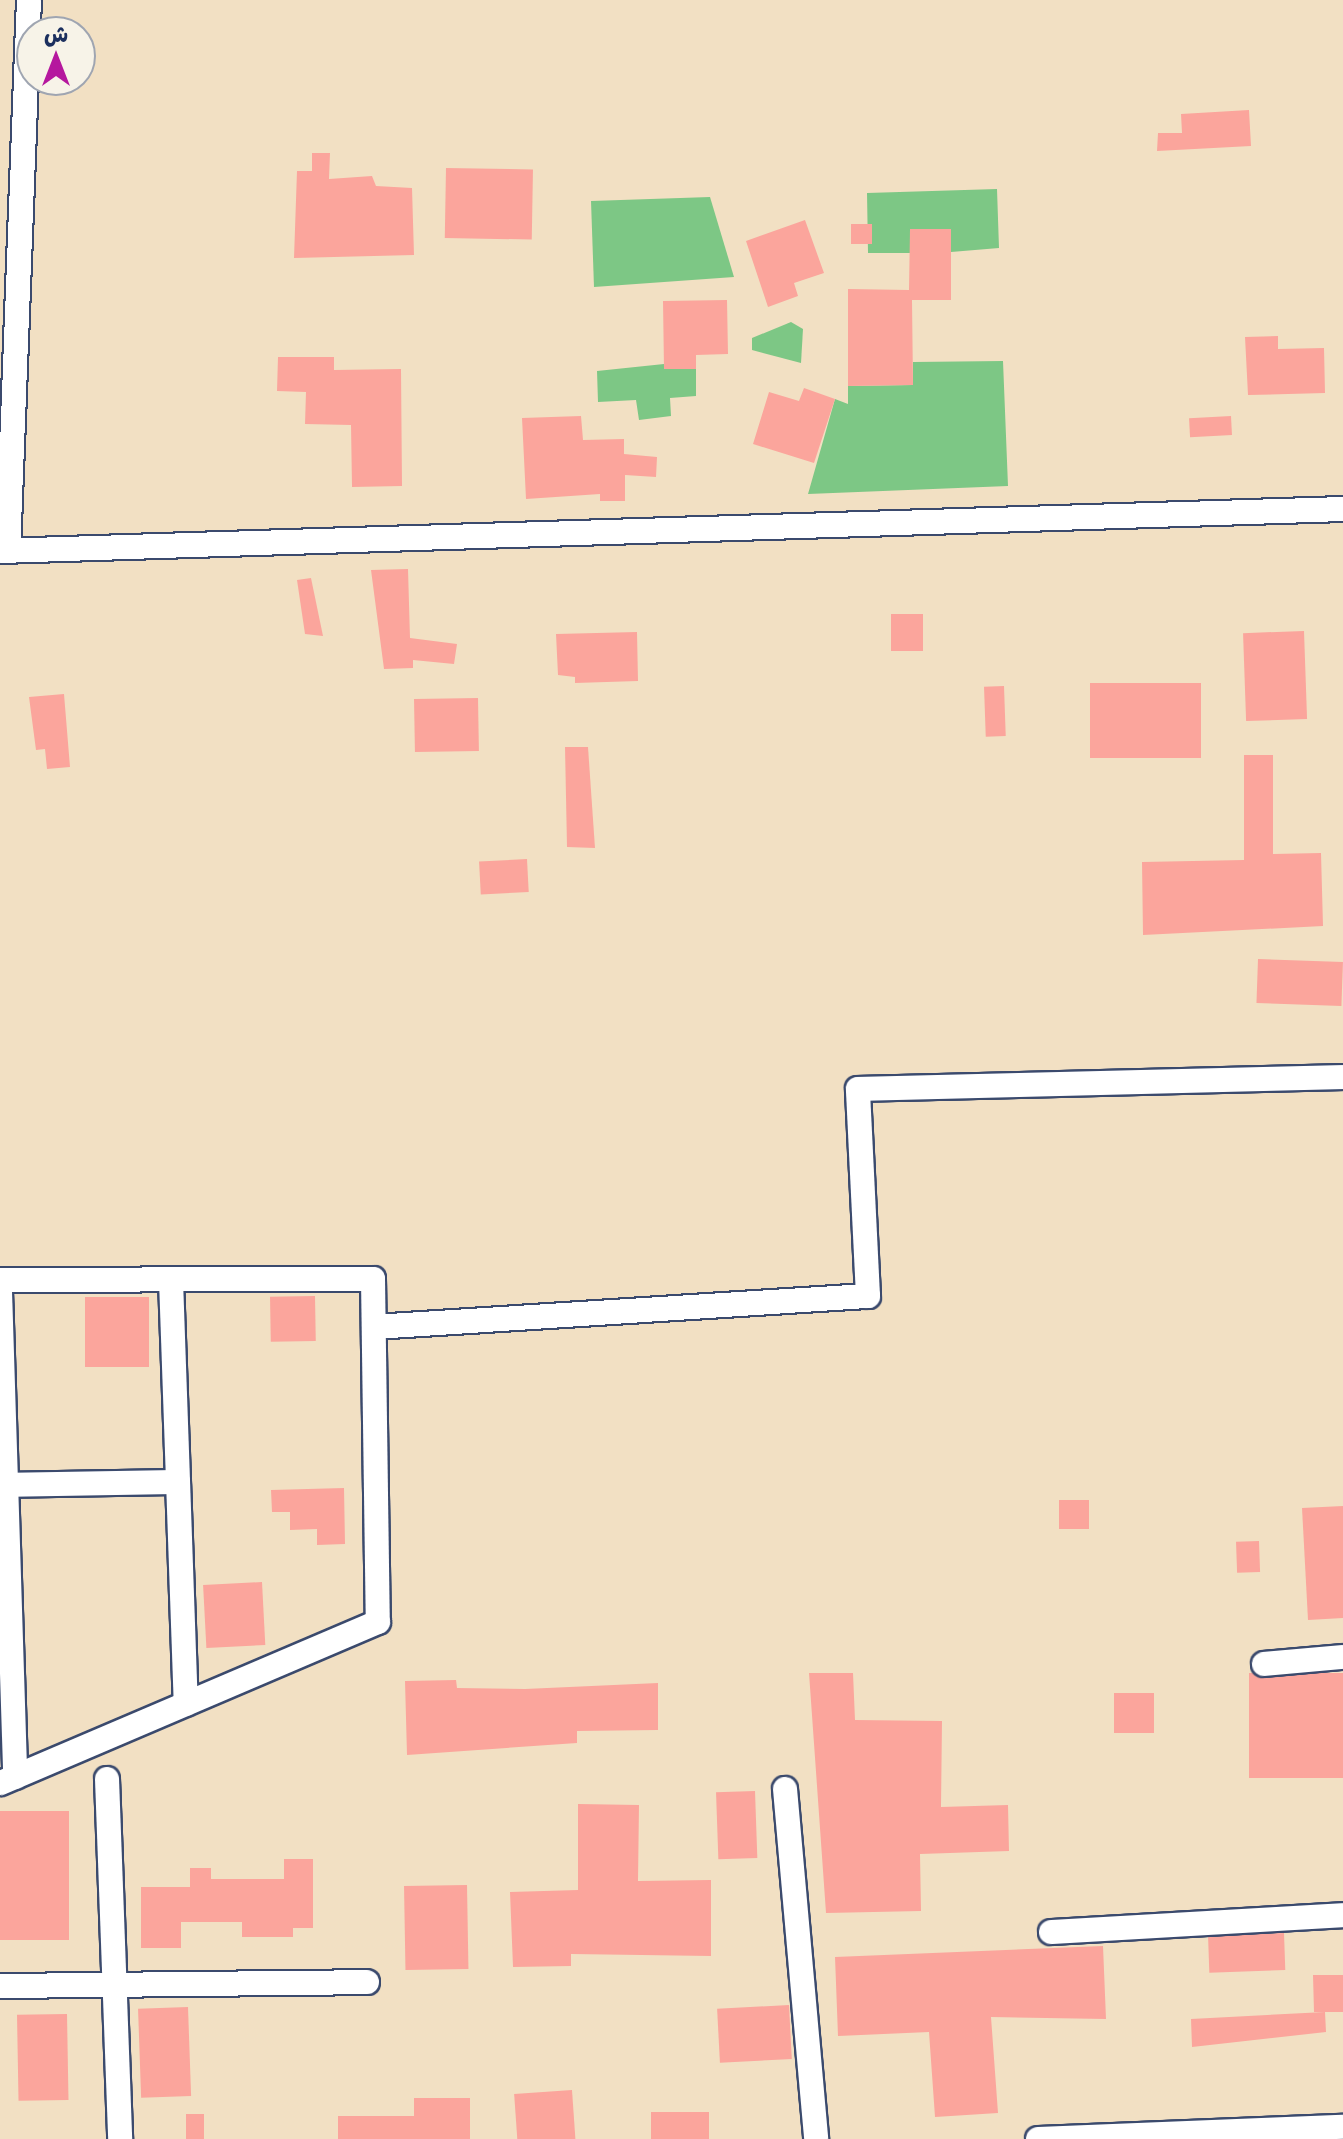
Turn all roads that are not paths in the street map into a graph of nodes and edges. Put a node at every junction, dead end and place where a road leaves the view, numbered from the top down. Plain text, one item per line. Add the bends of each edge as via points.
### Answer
1 (29, 0) edge
2 (1343, 509) edge
3 (4, 551) edge
4 (1343, 1077) edge
5 (0, 1280) edge
6 (171, 1280) junction
7 (0, 1291) edge
8 (374, 1327) junction
9 (178, 1482) junction
10 (3, 1485) edge
11 (1343, 1657) edge
12 (1264, 1664) dead end
13 (6, 1688) edge
14 (186, 1704) junction
15 (107, 1779) dead end
16 (7, 1780) edge
17 (785, 1789) dead end
18 (1343, 1915) edge
19 (1051, 1932) dead end
20 (114, 1982) junction
21 (367, 1982) dead end
22 (0, 1986) edge
23 (1343, 2127) edge
24 (120, 2139) edge
25 (816, 2139) edge
26 (1038, 2139) edge

1 - 3 street
2 - 3 street
4 - 8 street via 858,1089 868,1296
5 - 6 street
6 - 8 street via 373,1279
6 - 9 street
7 - 10 street
8 - 14 street via 378,1622
9 - 10 street
9 - 14 street
10 - 13 street
11 - 12 street
13 - 16 street
14 - 16 street
15 - 20 street
17 - 25 street
18 - 19 street
20 - 21 street
20 - 22 street
20 - 24 street
23 - 26 street

